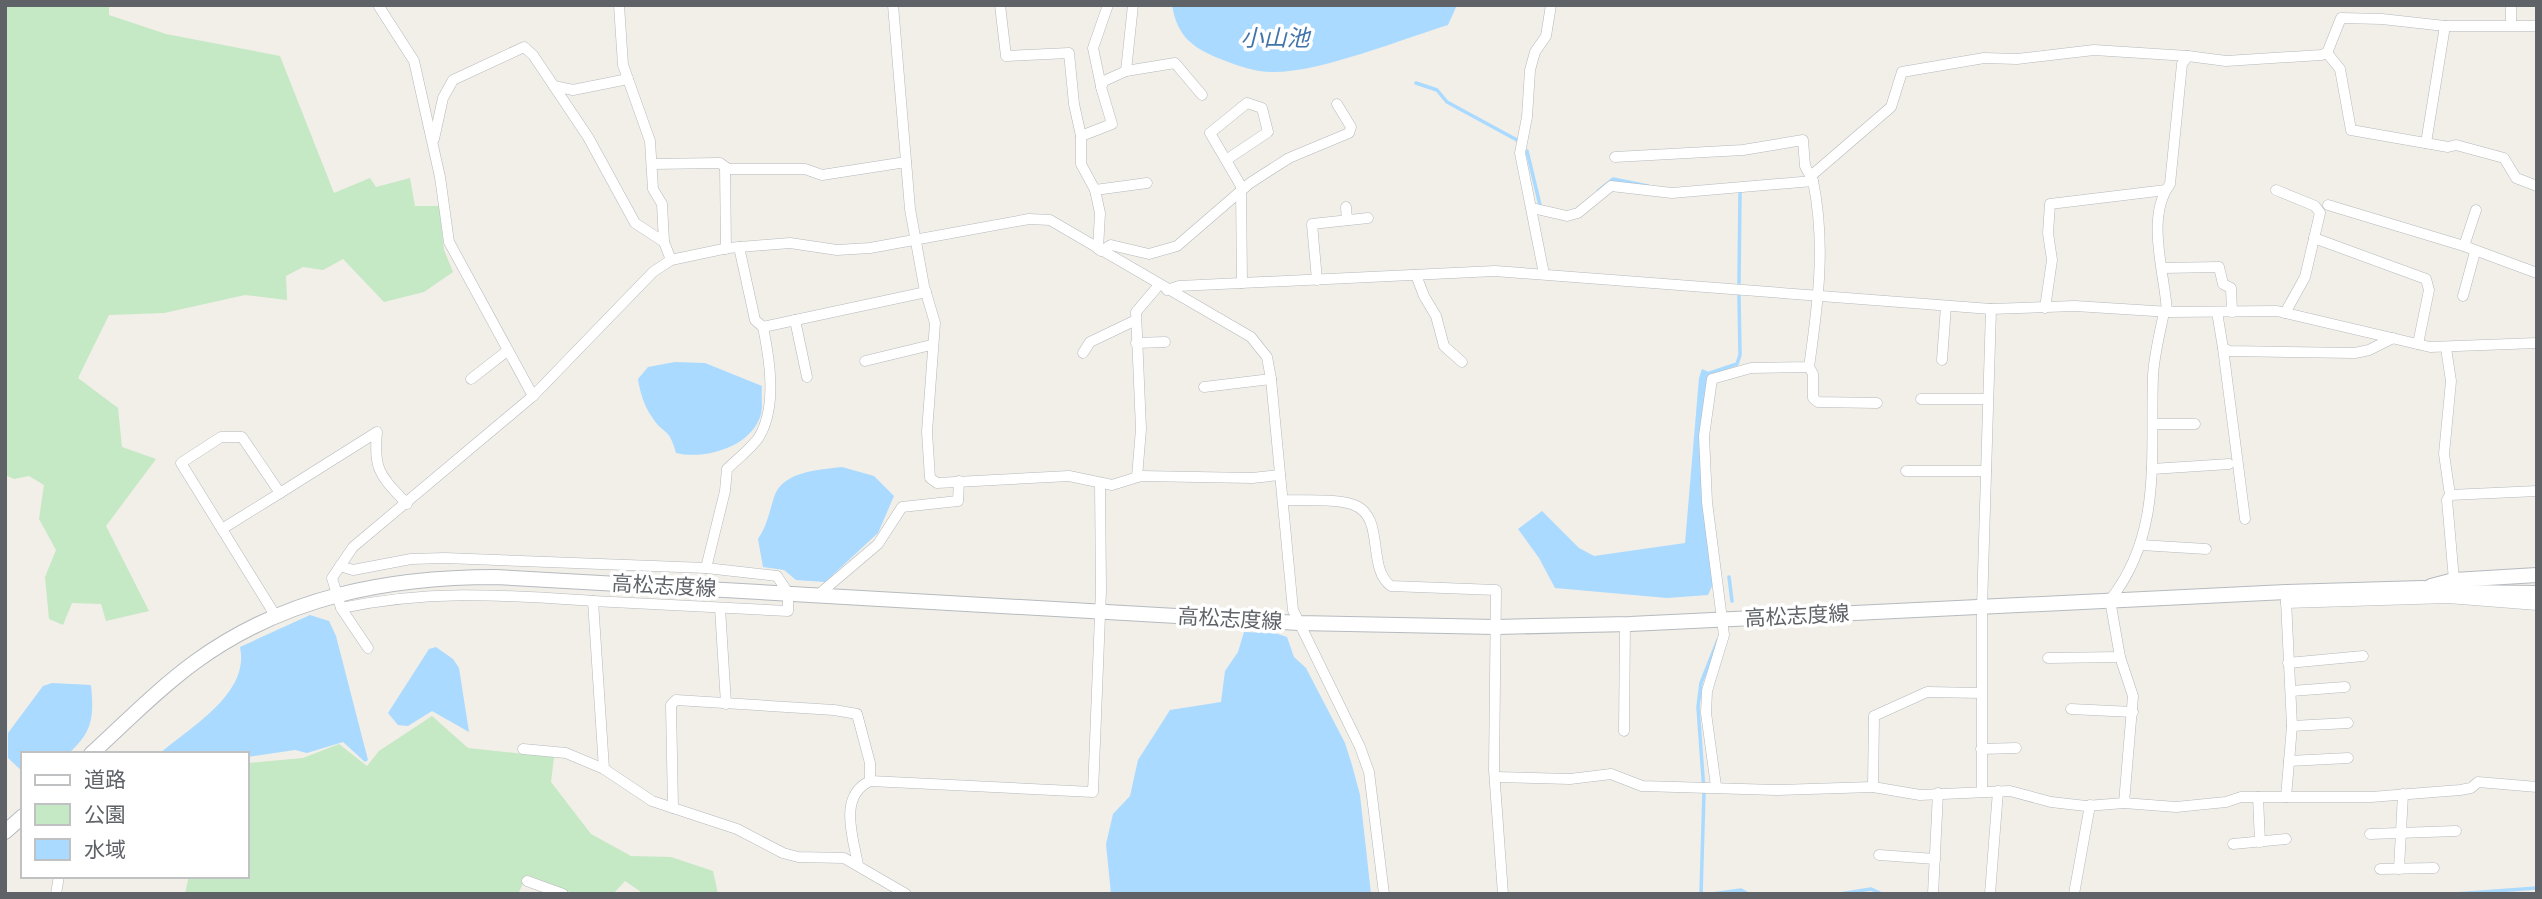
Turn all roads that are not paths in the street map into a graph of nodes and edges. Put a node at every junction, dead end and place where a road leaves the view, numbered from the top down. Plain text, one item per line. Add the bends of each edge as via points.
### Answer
1 (378, 5) edge
2 (619, 5) edge
3 (893, 5) edge
4 (1000, 5) edge
5 (1108, 5) edge
6 (1133, 5) edge
7 (1551, 5) edge
8 (2511, 5) edge
9 (2511, 25) junction
10 (2445, 26) junction
11 (2537, 26) edge
12 (2327, 53) junction
13 (2188, 56) junction
14 (1126, 71) junction
15 (628, 79) junction
16 (554, 86) junction
17 (1101, 86) junction
18 (1202, 95) dead end
19 (1338, 104) dead end
20 (1081, 136) junction
21 (2426, 143) junction
22 (433, 144) junction
23 (1615, 157) dead end
24 (1226, 160) junction
25 (906, 162) junction
26 (652, 164) junction
27 (725, 167) junction
28 (1812, 178) junction
29 (1147, 183) dead end
30 (2537, 186) edge
31 (1096, 190) junction
32 (2166, 190) junction
33 (2276, 190) dead end
34 (1241, 192) junction
35 (2328, 205) dead end
36 (1346, 207) dead end
37 (1532, 208) junction
38 (2476, 210) dead end
39 (1368, 218) dead end
40 (1347, 220) junction
41 (2314, 238) junction
42 (915, 241) junction
43 (664, 242) junction
44 (2464, 246) junction
45 (739, 247) junction
46 (726, 249) junction
47 (1099, 250) junction
48 (2475, 252) junction
49 (671, 260) junction
50 (2162, 268) junction
51 (2537, 273) edge
52 (1544, 274) junction
53 (1416, 275) junction
54 (1317, 280) junction
55 (1242, 283) junction
56 (1163, 287) junction
57 (926, 292) junction
58 (1819, 295) junction
59 (2463, 296) dead end
60 (1946, 306) junction
61 (2045, 308) junction
62 (1991, 309) junction
63 (2165, 312) junction
64 (2217, 312) junction
65 (2232, 312) junction
66 (2285, 313) junction
67 (795, 320) junction
68 (1136, 320) junction
69 (763, 327) junction
70 (2393, 338) junction
71 (1165, 342) dead end
72 (2537, 342) edge
73 (1136, 343) junction
74 (2418, 344) junction
75 (931, 345) junction
76 (2223, 348) junction
77 (2446, 348) junction
78 (507, 351) junction
79 (1083, 353) dead end
80 (1942, 360) dead end
81 (865, 361) dead end
82 (1462, 362) dead end
83 (1809, 367) junction
84 (807, 377) dead end
85 (471, 379) dead end
86 (1271, 379) junction
87 (1204, 387) dead end
88 (533, 396) junction
89 (1921, 399) dead end
90 (1988, 399) junction
91 (1877, 403) dead end
92 (2155, 424) junction
93 (2195, 424) dead end
94 (2229, 464) dead end
95 (2152, 468) junction
96 (1906, 471) dead end
97 (1986, 471) junction
98 (1280, 475) junction
99 (1137, 477) junction
100 (959, 481) junction
101 (1100, 484) junction
102 (2537, 491) edge
103 (280, 493) junction
104 (2450, 495) junction
105 (1283, 500) junction
106 (407, 504) junction
107 (2245, 519) dead end
108 (222, 529) junction
109 (2141, 545) junction
110 (2206, 549) dead end
111 (340, 566) junction
112 (706, 568) junction
113 (2537, 575) edge
114 (2454, 580) junction
115 (2422, 588) junction
116 (788, 593) junction
117 (2537, 593) edge
118 (818, 595) junction
119 (2286, 598) junction
120 (2110, 600) junction
121 (339, 601) junction
122 (593, 601) junction
123 (2537, 605) edge
124 (1982, 607) junction
125 (720, 608) junction
126 (1100, 611) junction
127 (275, 615) junction
128 (1720, 620) junction
129 (1299, 623) junction
130 (1625, 624) junction
131 (1496, 627) junction
132 (368, 648) dead end
133 (2363, 656) dead end
134 (2120, 657) junction
135 (2048, 658) dead end
136 (2288, 663) junction
137 (2346, 687) dead end
138 (2291, 691) junction
139 (1981, 693) junction
140 (726, 704) junction
141 (2071, 709) dead end
142 (2133, 712) junction
143 (2348, 723) dead end
144 (2292, 726) junction
145 (1624, 731) dead end
146 (2016, 748) dead end
147 (523, 749) dead end
148 (1981, 749) junction
149 (93, 752) edge
150 (2348, 758) dead end
151 (2289, 761) junction
152 (604, 769) junction
153 (1495, 777) junction
154 (870, 781) junction
155 (1708, 787) junction
156 (1873, 787) junction
157 (2537, 787) edge
158 (1982, 790) junction
159 (1998, 791) junction
160 (1938, 793) junction
161 (2403, 794) junction
162 (2258, 797) junction
163 (2286, 797) junction
164 (2124, 803) junction
165 (2090, 806) junction
166 (673, 808) junction
167 (21, 818) edge
168 (2456, 831) dead end
169 (5, 832) edge
170 (2401, 833) junction
171 (2370, 834) dead end
172 (2286, 839) dead end
173 (2260, 842) junction
174 (2233, 844) dead end
175 (1878, 855) dead end
176 (1935, 859) junction
177 (858, 865) junction
178 (2434, 868) dead end
179 (2380, 869) dead end
180 (2399, 869) junction
181 (527, 881) dead end
182 (563, 894) edge
183 (905, 894) edge
184 (1384, 894) edge
185 (1503, 894) edge
186 (1933, 894) edge
187 (1990, 894) edge
188 (2074, 894) edge

1 - 22 street via 414,61
2 - 15 street
3 - 25 street
4 - 20 street via 1006,56 1069,53
5 - 17 street via 1093,48
6 - 14 street
7 - 37 street via 1546,36 1530,70 1520,153
8 - 9 street
9 - 10 street
9 - 11 street
10 - 12 street via 2341,19
10 - 21 street
12 - 13 street via 2226,61
12 - 21 street via 2340,69 2351,130
13 - 28 street via 2094,50 1983,58 1902,72 1891,107
13 - 32 street via 2182,64
14 - 17 street via 1104,80
14 - 18 street via 1175,63
15 - 16 street via 582,90
15 - 26 street via 650,141
16 - 22 street via 533,55 524,47 517,49 453,80 443,98
16 - 43 street via 589,137 635,223
17 - 20 street via 1112,124
19 - 34 street via 1351,127 1349,133 1289,158
20 - 31 street via 1081,164
21 - 30 street via 2456,145 2504,158 2516,178
22 - 78 street via 449,242
23 - 28 street via 1743,150 1803,140 1805,166
24 - 24 street via 1210,132 1247,103 1262,108 1268,132
24 - 34 street
25 - 27 street via 822,175 805,169
25 - 42 street
26 - 27 street via 720,163
26 - 43 street via 653,188 662,204
27 - 46 street
28 - 37 street via 1672,193 1611,186 1578,213 1567,216
28 - 58 street via 1821,229
29 - 31 street
31 - 47 street
32 - 50 street via 2160,199
32 - 61 street via 2050,204 2052,260
33 - 41 street via 2315,206 2319,213
34 - 47 street via 1177,246 1161,253 1137,253 1111,245
34 - 55 street
35 - 44 street
36 - 40 street
37 - 52 street
38 - 44 street
39 - 40 street
40 - 54 street via 1312,224
41 - 66 street via 2305,277
41 - 74 street via 2426,279 2429,290
42 - 45 street via 848,249 790,243
42 - 47 street via 1029,219 1050,220
42 - 57 street
43 - 49 street
44 - 48 street
45 - 46 street
45 - 69 street via 755,320
46 - 49 street
47 - 56 street
48 - 51 street
48 - 59 street
49 - 88 street via 653,272
50 - 63 street
50 - 65 street via 2219,267 2223,284 2231,288
52 - 53 street
52 - 58 street
53 - 54 street
53 - 82 street via 1436,316 1444,346
54 - 55 street
55 - 56 street
56 - 68 street via 1136,312
56 - 86 street via 1251,337 1267,357
57 - 67 street
57 - 75 street via 935,323
58 - 60 street
58 - 83 street
60 - 62 street
60 - 80 street
61 - 62 street
61 - 63 street
62 - 90 street
63 - 64 street
63 - 92 street via 2153,376
64 - 65 street
64 - 76 street
65 - 66 street
66 - 70 street
67 - 69 street
67 - 84 street
68 - 73 street
68 - 79 street via 1090,342
69 - 112 street via 768,351 768,419 758,439 727,469
70 - 74 street
70 - 76 street via 2355,353
71 - 73 street
72 - 77 street
73 - 99 street
74 - 77 street
75 - 81 street
75 - 100 street via 928,469 937,483
76 - 107 street
77 - 104 street via 2451,381 2444,454
78 - 85 street
78 - 88 street
83 - 91 street via 1813,398 1818,402
83 - 128 street via 1751,368 1712,379 1704,436
86 - 87 street
86 - 98 street
88 - 106 street
89 - 90 street
90 - 97 street
92 - 93 street
92 - 95 street
94 - 95 street
95 - 109 street
96 - 97 street
97 - 124 street
98 - 99 street
98 - 105 street
99 - 101 street
100 - 101 street via 1069,476
100 - 118 street via 958,501 902,507 878,544
101 - 126 street
102 - 104 street
103 - 106 street via 377,432 379,474
103 - 108 street
103 - 108 street via 242,437 221,437 181,463
104 - 114 street
105 - 129 street via 1293,610
105 - 131 street via 1353,504 1369,518 1385,582 1401,589 1496,590
106 - 111 street via 354,547
108 - 127 street
109 - 110 street
109 - 120 street
111 - 112 street via 353,570 445,558
111 - 121 street via 332,578
112 - 116 street via 778,576
113 - 114 main road, 高松志度線
114 - 115 main road, 高松志度線
115 - 117 main road, 高松志度線
115 - 119 main road, 高松志度線
116 - 118 main road, 高松志度線
116 - 121 main road, 高松志度線 via 454,577 383,583
116 - 125 street via 788,611
118 - 126 main road, 高松志度線
119 - 120 main road, 高松志度線
119 - 123 street via 2448,598
119 - 136 street
120 - 124 main road, 高松志度線
120 - 134 street
121 - 122 street via 463,593
121 - 127 main road, 高松志度線
121 - 132 street
122 - 125 street
122 - 152 street
124 - 128 main road, 高松志度線
124 - 139 street
125 - 140 street
126 - 129 main road, 高松志度線
126 - 154 street via 1093,792
127 - 149 main road, 高松志度線 via 193,663
128 - 130 main road, 高松志度線
128 - 155 street via 1724,635 1706,702
129 - 131 main road, 高松志度線
129 - 184 street via 1368,772
130 - 131 main road, 高松志度線
130 - 145 street
131 - 153 street
133 - 136 street
134 - 135 street
134 - 142 street via 2133,696
136 - 138 street
137 - 138 street
138 - 144 street
139 - 148 street
139 - 156 street via 1927,692 1874,716
140 - 154 street via 857,714
140 - 166 street via 676,699 671,705
141 - 142 street
142 - 164 street
143 - 144 street
144 - 151 street
146 - 148 street
147 - 152 street via 566,753
148 - 158 street
150 - 151 street
151 - 163 street
152 - 166 street via 652,801
153 - 155 street via 1570,779 1611,774 1642,786
153 - 185 street
154 - 177 street via 858,789 851,803
155 - 156 street
156 - 160 street via 1906,794
157 - 161 street via 2478,782 2460,790
158 - 159 street
158 - 160 street
159 - 165 street
159 - 187 street
160 - 176 street
161 - 163 street
161 - 170 street
162 - 163 street
162 - 164 street via 2176,807
162 - 173 street
164 - 165 street
165 - 188 street
166 - 177 street via 737,829 783,853 844,858
167 - 169 main road
168 - 170 street
170 - 171 street
170 - 180 street
172 - 173 street
173 - 174 street
175 - 176 street
176 - 186 street
177 - 183 street
178 - 180 street
179 - 180 street
181 - 182 street

